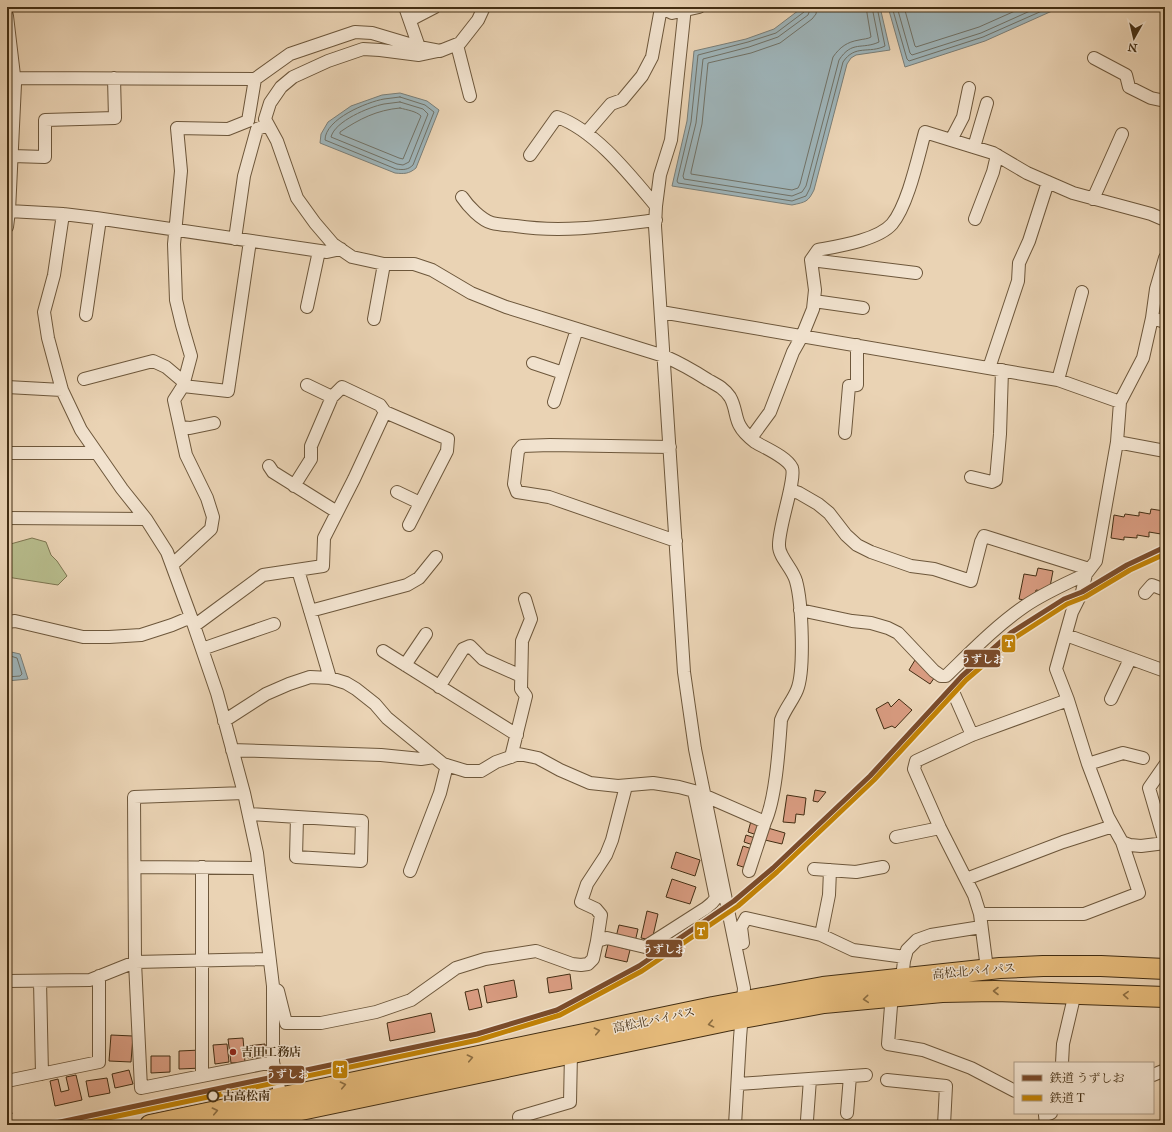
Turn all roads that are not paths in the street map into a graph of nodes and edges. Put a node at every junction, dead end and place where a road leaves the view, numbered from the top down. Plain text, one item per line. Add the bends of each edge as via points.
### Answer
1 (405, 7) edge
2 (435, 7) edge
3 (484, 7) edge
4 (661, 7) edge
5 (699, 7) edge
6 (685, 8) edge
7 (7, 16) edge
8 (410, 20) junction
9 (9, 43) edge
10 (457, 45) junction
11 (420, 47) junction
12 (438, 51) junction
13 (1094, 58) dead end
14 (114, 78) junction
15 (255, 79) junction
16 (12, 82) edge
17 (969, 88) dead end
18 (470, 96) dead end
19 (1165, 101) edge
20 (988, 103) dead end
21 (268, 125) junction
22 (586, 133) junction
23 (1122, 134) dead end
24 (951, 140) junction
25 (974, 147) junction
26 (530, 155) dead end
27 (997, 155) junction
28 (12, 156) junction
29 (1048, 182) junction
30 (462, 198) dead end
31 (1093, 198) junction
32 (656, 206) junction
33 (9, 211) junction
34 (63, 214) junction
35 (100, 219) junction
36 (975, 219) dead end
37 (656, 220) junction
38 (1165, 220) edge
39 (7, 227) edge
40 (175, 230) junction
41 (235, 239) junction
42 (250, 241) junction
43 (341, 249) junction
44 (319, 251) junction
45 (1165, 258) edge
46 (812, 260) junction
47 (384, 264) junction
48 (916, 273) dead end
49 (1082, 292) dead end
50 (814, 301) junction
51 (307, 308) dead end
52 (863, 308) dead end
53 (661, 312) junction
54 (86, 315) dead end
55 (1152, 318) junction
56 (374, 319) dead end
57 (1165, 322) edge
58 (577, 329) junction
59 (802, 336) junction
60 (857, 345) junction
61 (664, 356) junction
62 (533, 363) dead end
63 (989, 368) junction
64 (1002, 370) junction
65 (563, 373) junction
66 (84, 379) dead end
67 (1058, 380) junction
68 (184, 384) junction
69 (307, 385) dead end
70 (7, 387) edge
71 (62, 390) junction
72 (332, 396) junction
73 (554, 402) dead end
74 (1120, 402) junction
75 (385, 412) junction
76 (214, 424) dead end
77 (180, 427) junction
78 (845, 433) dead end
79 (751, 438) junction
80 (1117, 442) junction
81 (670, 447) junction
82 (1165, 451) edge
83 (7, 453) edge
84 (97, 453) junction
85 (269, 466) dead end
86 (970, 478) dead end
87 (294, 486) junction
88 (790, 490) junction
89 (396, 492) dead end
90 (420, 503) junction
91 (337, 512) junction
92 (7, 518) edge
93 (146, 519) junction
94 (409, 525) dead end
95 (676, 541) junction
96 (436, 557) dead end
97 (172, 565) junction
98 (298, 570) junction
99 (1087, 572) junction
100 (1149, 584) dead end
101 (1165, 590) edge
102 (525, 599) dead end
103 (800, 610) junction
104 (310, 611) junction
105 (7, 622) edge
106 (193, 622) junction
107 (274, 624) dead end
108 (426, 634) dead end
109 (1066, 635) junction
110 (202, 649) junction
111 (383, 651) dead end
112 (1130, 659) junction
113 (405, 666) junction
114 (1165, 671) edge
115 (521, 676) junction
116 (330, 678) junction
117 (439, 687) junction
118 (954, 694) dead end
119 (1111, 699) dead end
120 (1068, 700) junction
121 (224, 721) junction
122 (517, 734) junction
123 (972, 735) junction
124 (232, 750) junction
125 (434, 756) junction
126 (511, 756) junction
127 (1143, 758) dead end
128 (1088, 764) junction
129 (447, 765) junction
130 (1165, 765) edge
131 (626, 786) junction
132 (244, 793) junction
133 (700, 794) junction
134 (249, 814) junction
135 (297, 817) junction
136 (764, 822) junction
137 (1113, 826) junction
138 (940, 828) junction
139 (896, 837) dead end
140 (1122, 842) junction
141 (134, 867) junction
142 (202, 867) junction
143 (883, 867) dead end
144 (259, 868) junction
145 (814, 869) dead end
146 (830, 870) junction
147 (749, 871) dead end
148 (410, 872) dead end
149 (966, 879) junction
150 (980, 921) junction
151 (821, 935) junction
152 (597, 941) junction
153 (905, 957) junction
154 (269, 959) junction
155 (202, 960) junction
156 (135, 962) junction
157 (987, 969) junction
158 (1165, 969) edge
159 (99, 976) junction
160 (902, 978) junction
161 (7, 981) edge
162 (40, 981) junction
163 (272, 986) junction
164 (1075, 993) junction
165 (890, 997) junction
166 (1165, 997) edge
167 (743, 1002) junction
168 (571, 1053) junction
169 (273, 1062) junction
170 (1062, 1062) edge
171 (1165, 1070) edge
172 (42, 1074) junction
173 (866, 1075) dead end
174 (1154, 1075) edge
175 (202, 1076) junction
176 (850, 1076) junction
177 (810, 1079) junction
178 (888, 1080) dead end
179 (7, 1081) edge
180 (738, 1084) junction
181 (1014, 1090) edge
182 (281, 1097) junction
183 (847, 1113) dead end
184 (1048, 1114) edge
185 (807, 1120) dead end
186 (150, 1125) edge
187 (229, 1125) edge
188 (521, 1125) edge
189 (735, 1125) edge
190 (944, 1125) edge
191 (1046, 1125) edge

1 - 8 street
2 - 8 street
3 - 10 street via 473,26
4 - 6 street via 672,13
4 - 22 street via 652,57 642,76 622,100 611,104
5 - 6 street
6 - 32 street via 671,140 660,175
7 - 9 street
8 - 11 street
9 - 16 street
10 - 12 street
10 - 18 street
11 - 12 street
11 - 15 street via 372,33 355,32 290,54
12 - 21 street via 419,55 363,49 328,60 293,77 281,87 270,103 265,119
13 - 19 street via 1126,76 1128,86 1151,98
14 - 15 street
14 - 16 street
14 - 28 street via 115,118 45,120 45,157
15 - 40 street via 248,121 228,129 178,128 182,171
16 - 28 street
17 - 24 street via 963,117
20 - 25 street
21 - 41 street via 257,129 244,176
21 - 43 street via 277,142 297,198 333,244
22 - 26 street via 567,120 557,117
22 - 32 street via 622,166
23 - 31 street
24 - 25 street
24 - 46 street via 925,132 906,196 892,225 855,243 818,250
25 - 27 street
27 - 29 street
27 - 36 street
28 - 33 street
29 - 31 street
29 - 63 street via 1029,241 1019,262 1018,281
30 - 37 street via 470,208 491,223 522,227 549,230 604,227
31 - 38 street
32 - 37 street
33 - 34 street
33 - 39 street
34 - 35 street
34 - 71 street via 54,275 44,312
35 - 40 street
35 - 54 street
37 - 53 street
40 - 41 street
40 - 68 street via 176,300 192,356
41 - 42 street
42 - 44 street
42 - 68 street via 228,391
43 - 44 street
43 - 47 street via 352,257
44 - 51 street
45 - 55 street via 1156,289
46 - 48 street
46 - 50 street
47 - 56 street
47 - 58 street via 414,264 432,270 471,294
49 - 67 street
50 - 52 street
50 - 59 street
53 - 59 street
53 - 61 street
55 - 57 street
55 - 74 street via 1143,358
58 - 61 street
58 - 65 street
59 - 60 street
59 - 79 street via 793,352 770,412
60 - 63 street
60 - 78 street via 857,385 849,386
61 - 79 street via 721,386 735,407 740,426
61 - 81 street
62 - 65 street
63 - 64 street
64 - 67 street
64 - 86 street via 996,480 992,482
65 - 73 street
66 - 68 street via 153,361 166,367
67 - 74 street
68 - 77 street via 174,400
69 - 72 street
70 - 71 street
71 - 84 street via 81,430
72 - 75 street via 342,387 380,405
72 - 87 street via 311,446 311,459
74 - 80 street
75 - 90 street via 448,439 447,451
75 - 91 street
76 - 77 street
77 - 97 street via 186,455 213,516 211,529
79 - 88 street via 788,463 792,469
80 - 82 street
80 - 99 street via 1096,561
81 - 95 street
81 - 95 street via 522,446 518,451 514,484 517,492 549,497
83 - 84 street
84 - 93 street
85 - 87 street via 273,472
87 - 91 street
88 - 99 street via 818,504 829,513 846,536 857,545 911,566 934,569 971,581 984,536
88 - 103 street via 778,548 796,581
89 - 90 street
90 - 94 street
91 - 98 street via 324,538 323,566
92 - 93 street
93 - 97 street via 167,552
95 - 133 street via 684,672
96 - 104 street via 419,578 406,585
97 - 106 street
98 - 104 street
98 - 106 street via 263,575
99 - 103 street via 1026,605 990,633 946,676 940,676 898,633 888,628
99 - 109 street
100 - 101 street
102 - 115 street via 530,620 522,641
103 - 136 street via 802,652 799,679 797,690 781,720 769,813
104 - 116 street
105 - 106 street via 15,621 83,637 141,635 172,625
106 - 110 street
107 - 110 street
108 - 113 street
109 - 112 street
109 - 120 street via 1056,669
110 - 121 street
111 - 113 street
112 - 114 street
112 - 119 street
113 - 117 street
115 - 117 street via 483,659 470,646 463,649
115 - 122 street via 521,689 526,696
116 - 121 street via 310,678 289,684 266,694
116 - 125 street via 346,682 356,689
117 - 122 street
118 - 123 street
120 - 123 street
120 - 128 street
121 - 124 street
122 - 126 street
123 - 138 street via 916,761 914,769
124 - 125 street via 381,755 421,759
124 - 132 street
125 - 129 street
126 - 129 street via 482,772 466,771
126 - 131 street via 519,754 538,758 590,783
127 - 128 street via 1123,752
128 - 137 street
129 - 148 street via 440,794
130 - 140 street via 1149,788 1165,843 1142,846
131 - 133 street via 653,783 679,787
131 - 152 street via 612,840 606,855 587,884 581,902 596,909 601,915
132 - 134 street
132 - 141 street via 134,797
133 - 136 street
133 - 152 street via 716,898 706,908 645,947 607,938
133 - 167 street
134 - 135 street
134 - 144 street
135 - 135 street via 362,821 361,861 296,857
136 - 147 street
137 - 140 street
137 - 149 street via 1062,842
138 - 139 street
138 - 149 street
140 - 150 street via 1139,893 1084,914
141 - 142 street
141 - 156 street
142 - 144 street
142 - 155 street
143 - 146 street via 856,872
144 - 154 street
145 - 146 street
146 - 151 street via 829,896
149 - 150 street via 974,895
150 - 153 street via 923,937 912,944
150 - 157 street
151 - 153 street via 852,950
151 - 167 street via 746,918 741,927 748,981
152 - 163 street via 593,960 588,964 572,964 536,951 485,959 456,968 411,1000 376,1012 321,1023 286,1023 278,991
153 - 160 street
154 - 155 street
154 - 163 street
155 - 156 street
155 - 175 street
156 - 159 street
156 - 175 street via 140,1088
157 - 158 highway, 高松北バイパス via 1050,966
157 - 160 highway, 高松北バイパス
159 - 162 street via 90,980
159 - 172 street via 99,1062
160 - 167 highway, 高松北バイパス via 822,987
161 - 162 street
162 - 172 street
163 - 169 street
164 -> 165 highway, 高松北バイパス via 942,992
166 -> 164 highway, 高松北バイパス
164 - 170 street via 1063,1044
165 -> 167 highway, 高松北バイパス via 824,1003
165 - 181 street via 888,1044 923,1050 971,1068
167 -> 168 highway, 高松北バイパス
167 - 180 street
182 -> 167 highway, 高松北バイパス
168 - 187 highway, 高松北バイパス
168 - 188 street via 570,1102 519,1117
169 - 175 street
169 - 182 street
171 - 174 street
172 - 179 street
173 - 176 street
176 - 177 street
176 - 183 street
177 - 180 street
177 - 185 street
178 - 190 street via 946,1086
180 - 189 street
186 -> 182 highway, 高松北バイパス
184 - 191 street via 1045,1115

